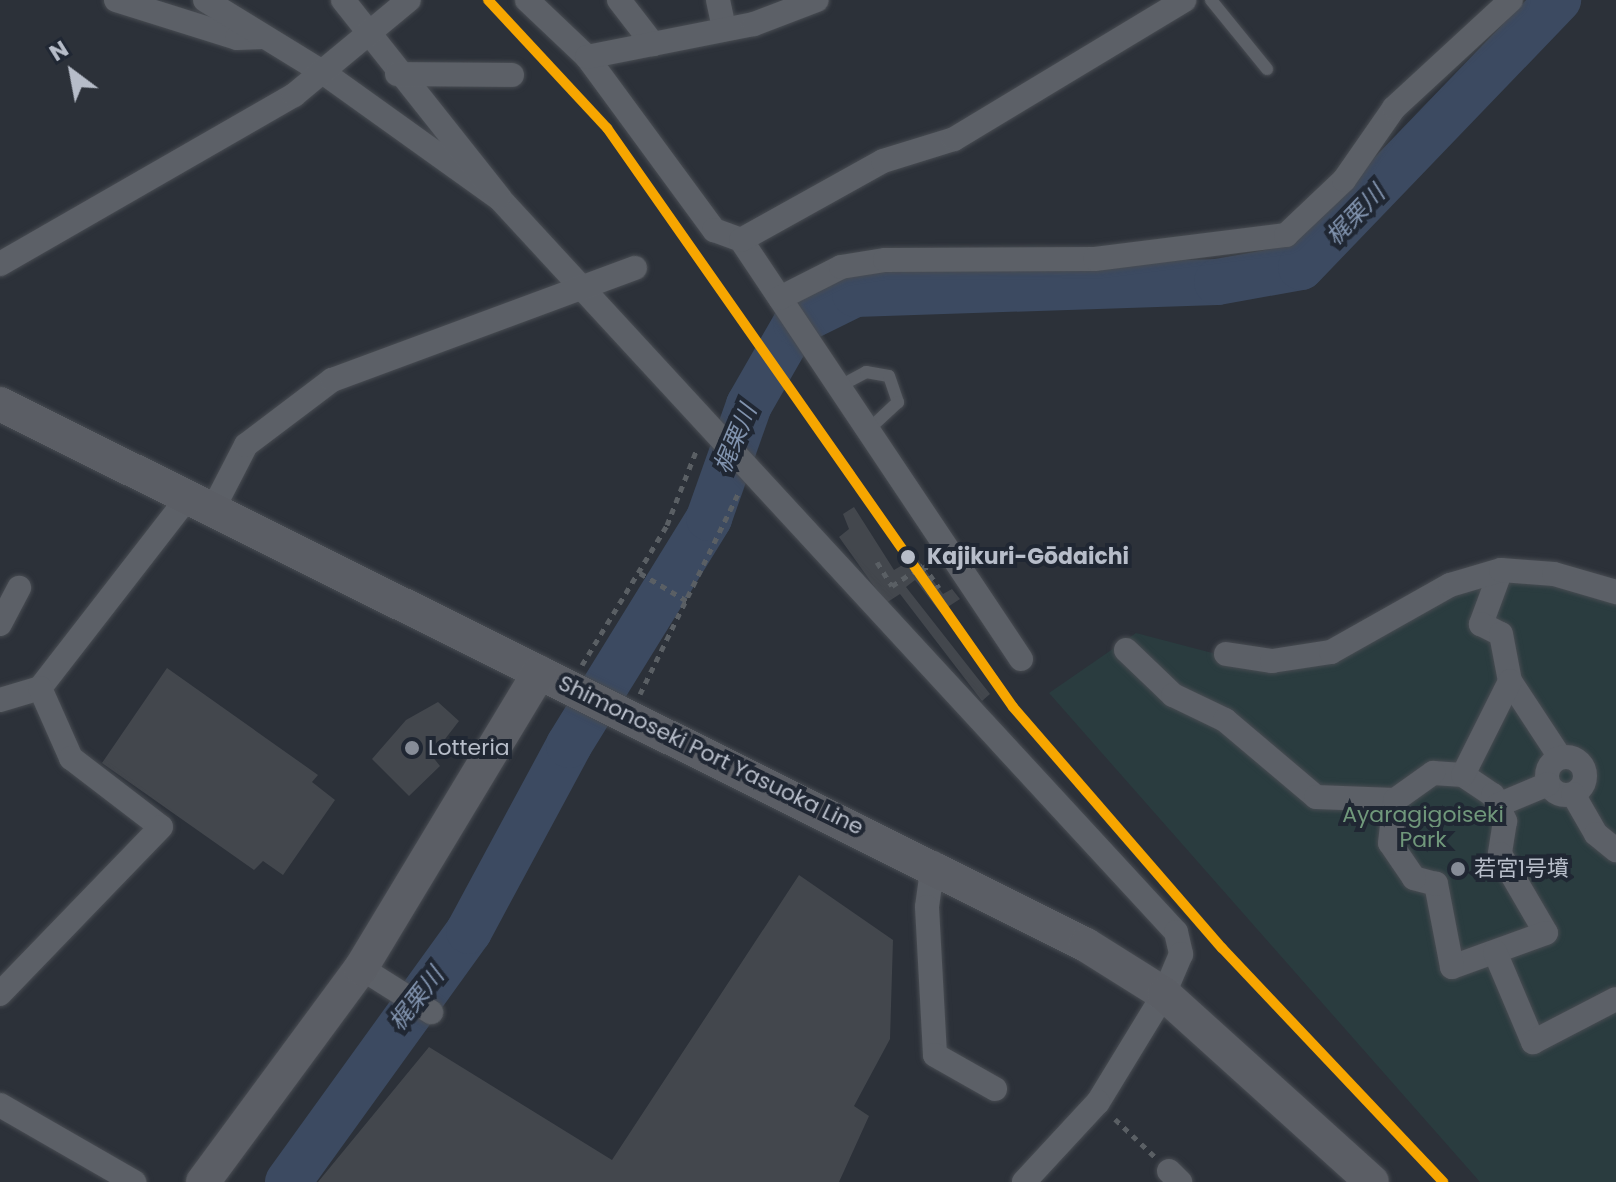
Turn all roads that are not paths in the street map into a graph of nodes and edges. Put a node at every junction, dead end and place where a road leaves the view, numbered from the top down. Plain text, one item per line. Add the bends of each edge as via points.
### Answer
1 (116, 0) edge
2 (205, 0) edge
3 (343, 0) edge
4 (409, 0) edge
5 (527, 0) edge
6 (619, 0) edge
7 (718, 0) edge
8 (817, 0) edge
9 (1184, 0) edge
10 (1211, 0) edge
11 (1511, 0) edge
12 (724, 29) junction
13 (368, 32) junction
14 (266, 37) junction
15 (653, 44) junction
16 (587, 57) junction
17 (1267, 69) dead end
18 (324, 73) junction
19 (397, 74) junction
20 (512, 75) dead end
21 (500, 199) junction
22 (741, 240) junction
23 (0, 264) edge
24 (635, 268) dead end
25 (580, 289) junction
26 (783, 301) junction
27 (840, 386) junction
28 (0, 404) edge
29 (869, 429) junction
30 (201, 503) junction
31 (1501, 570) junction
32 (19, 588) dead end
33 (1616, 592) edge
34 (0, 624) edge
35 (1126, 650) dead end
36 (1226, 654) dead end
37 (1021, 659) dead end
38 (1510, 681) junction
39 (562, 683) junction
40 (40, 688) junction
41 (2, 694) edge
42 (1560, 757) junction
43 (1463, 775) junction
44 (1548, 784) junction
45 (1573, 794) junction
46 (1395, 800) junction
47 (1498, 805) junction
48 (1616, 850) edge
49 (933, 863) junction
50 (1495, 952) junction
51 (361, 968) junction
52 (0, 994) edge
53 (1164, 994) junction
54 (1616, 999) edge
55 (431, 1012) dead end
56 (995, 1089) dead end
57 (0, 1105) edge
58 (134, 1182) edge
59 (203, 1182) edge
60 (1024, 1182) edge
61 (1372, 1182) edge

1 - 14 street via 237,38
2 - 14 street
3 - 13 street
4 - 13 street
5 - 16 street
6 - 15 street
7 - 12 street
8 - 12 street
9 - 22 street via 967,132 883,161
10 - 17 lane
11 - 26 street via 1394,108 1344,180 1286,235 1095,259 885,260 841,267
12 - 15 street
13 - 18 street
13 - 19 street
14 - 18 street
15 - 16 street
16 - 22 street via 714,230
18 - 21 street
18 - 23 street
19 - 20 street
19 - 21 street
21 - 25 street
22 - 26 street
24 - 25 street
25 - 30 street via 332,380 246,445
25 - 53 street via 1176,932 1181,954
26 - 27 street
27 - 29 street
27 - 29 lane via 866,372 889,376 898,402
28 - 30 main road, Shimonoseki Port Yasuoka Line
29 - 37 street
30 - 39 main road, Shimonoseki Port Yasuoka Line
30 - 40 street
31 - 33 street via 1554,574
31 - 36 street via 1450,585 1331,652 1272,661
31 - 38 street via 1481,624 1501,634
32 - 34 street
35 - 46 street via 1173,695 1225,720 1316,797
38 - 42 street
38 - 43 street
39 - 49 main road, Shimonoseki Port Yasuoka Line
39 - 51 main road
40 - 41 street
40 - 52 street via 71,758 161,827
42 - 44 street via 1548,768
42 - 45 street via 1582,766 1584,782
43 - 46 street via 1420,777
43 - 47 street
44 - 45 street
44 - 47 street
45 - 48 street via 1596,834
46 - 50 street via 1390,843 1414,878 1436,884 1452,967
47 - 50 street via 1505,821 1500,854 1546,933
49 - 53 main road, Shimonoseki Port Yasuoka Line
49 - 56 street via 927,907 935,1055
50 - 54 street via 1533,1042
51 - 55 street
51 - 59 main road
53 - 60 street via 1098,1102
53 - 61 main road, Shimonoseki Port Yasuoka Line
57 - 58 street

